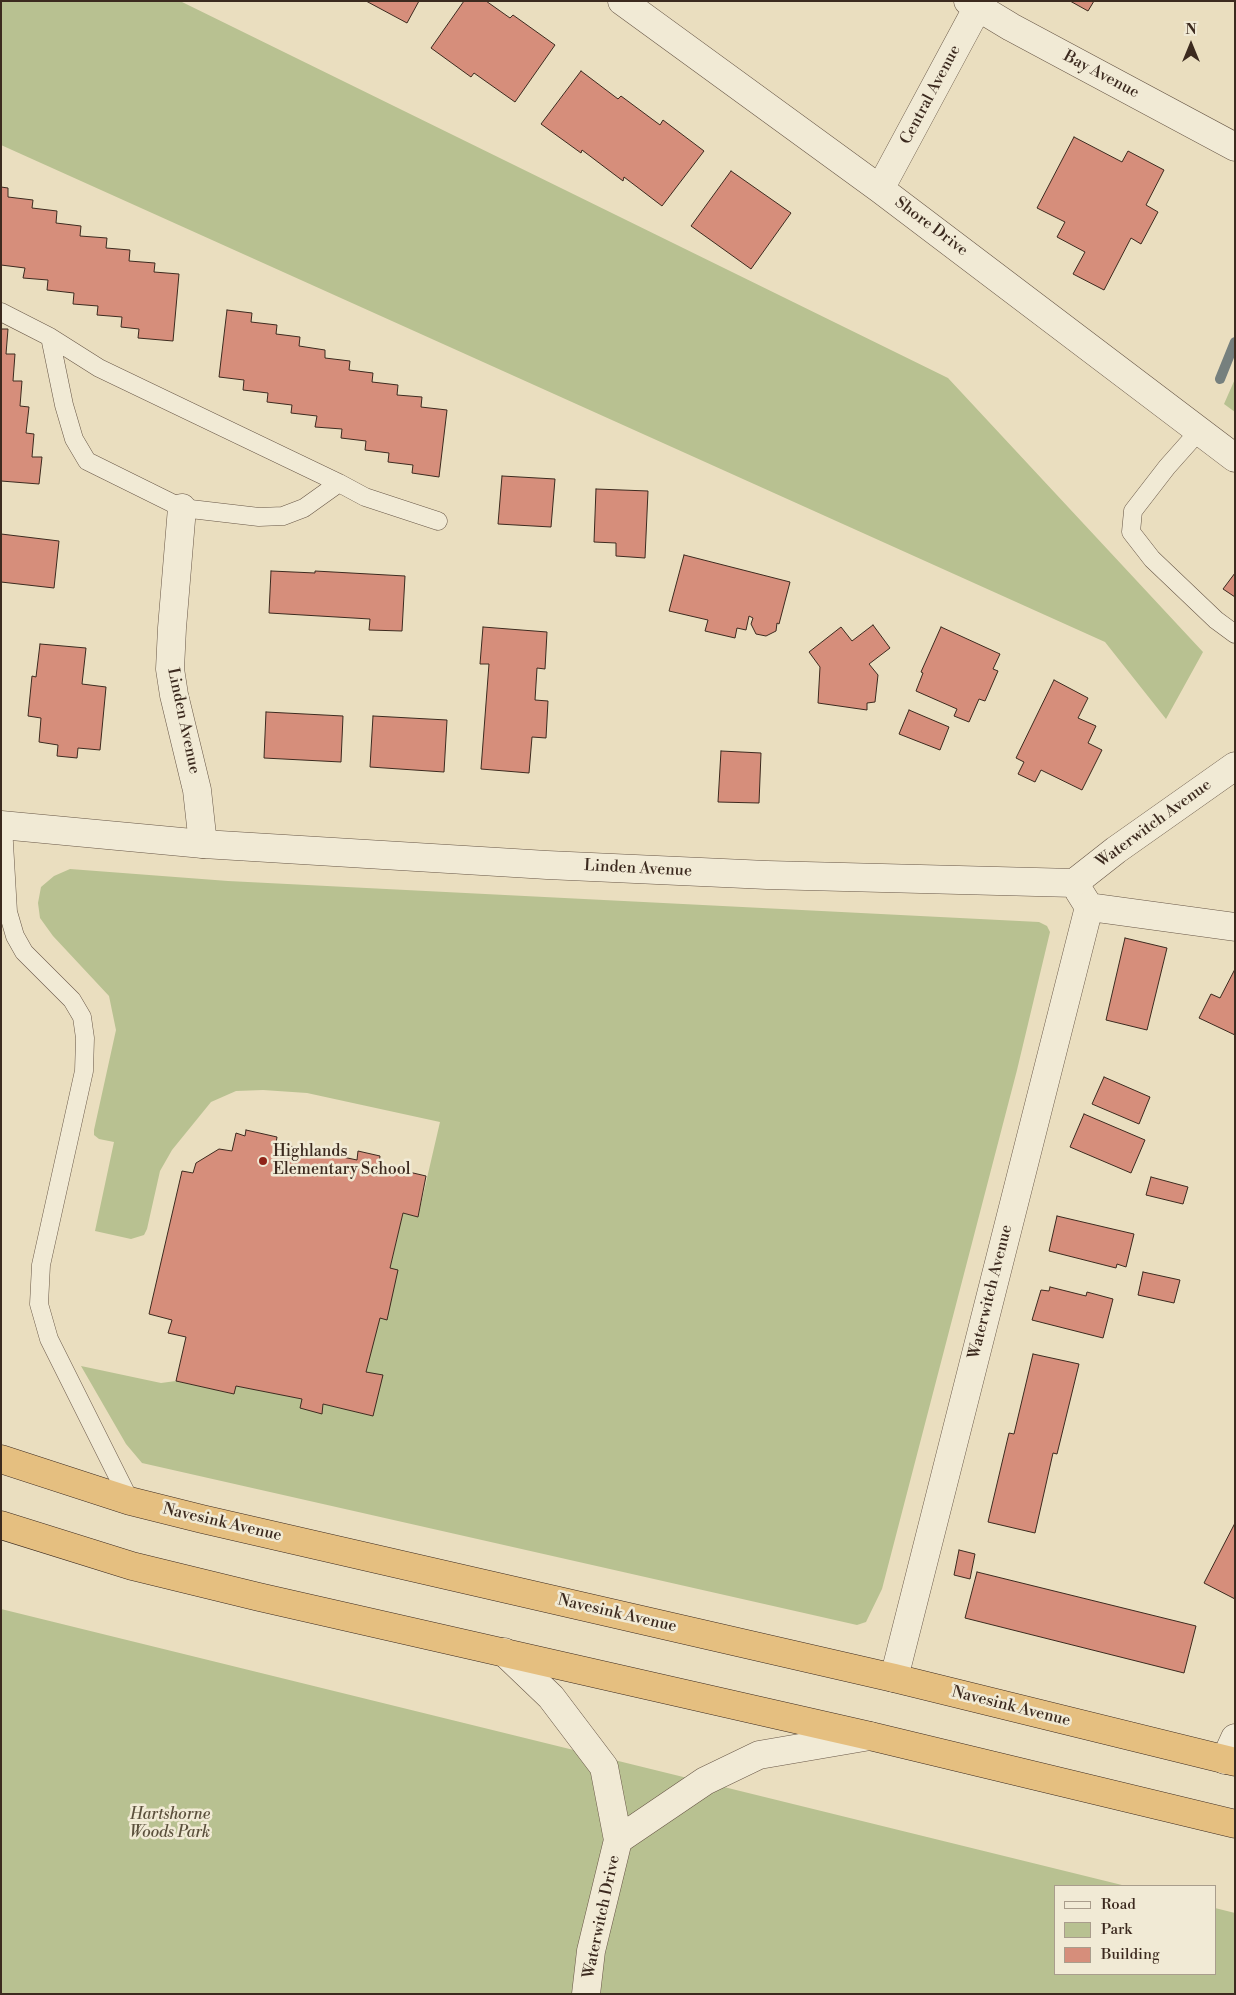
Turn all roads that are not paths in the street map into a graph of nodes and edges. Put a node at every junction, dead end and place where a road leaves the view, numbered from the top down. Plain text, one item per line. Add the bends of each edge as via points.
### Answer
1 (622, 1) edge
2 (976, 3) edge
3 (1235, 147) edge
4 (880, 189) junction
5 (1, 312) edge
6 (50, 337) junction
7 (1199, 431) junction
8 (1235, 458) edge
9 (339, 483) junction
10 (182, 508) junction
11 (438, 521) dead end
12 (1235, 634) edge
13 (1235, 766) edge
14 (2, 826) edge
15 (203, 844) junction
16 (1074, 883) junction
17 (1089, 907) junction
18 (1235, 927) edge
19 (1, 1459) edge
20 (130, 1500) junction
21 (1, 1525) edge
22 (504, 1652) junction
23 (894, 1678) junction
24 (870, 1736) junction
25 (1231, 1753) edge
26 (1235, 1824) edge
27 (618, 1840) junction
28 (586, 1994) edge

1 - 4 street, Shore Drive
2 - 3 street, Bay Avenue via 1011,27
2 - 4 street, Central Avenue
4 - 7 street, Shore Drive
5 - 6 lane
6 - 9 lane via 99,368
6 - 10 lane via 74,439 87,461
7 - 8 street, Shore Drive
7 - 12 lane via 1133,511 1131,532 1152,559
9 - 10 lane via 304,508 283,516 259,518
9 - 11 lane via 365,498
10 - 15 street, Linden Avenue via 170,669 197,790
13 - 16 street, Waterwitch Avenue
14 - 15 street, Linden Avenue
14 - 20 lane via 8,912 14,936 24,952 72,1000 82,1017 85,1038 84,1065 41,1266 39,1304 46,1332
15 - 16 street, Linden Avenue via 548,865
16 - 17 street
17 - 18 street
17 - 23 street, Waterwitch Avenue
19 - 20 highway, Navesink Avenue
20 - 23 highway, Navesink Avenue
21 - 22 highway via 132,1566
22 - 24 highway
22 - 27 street via 550,1697 604,1767
23 - 25 highway, Navesink Avenue
24 - 26 highway
24 - 27 street via 759,1755 705,1781
27 - 28 street, Waterwitch Drive via 591,1951

